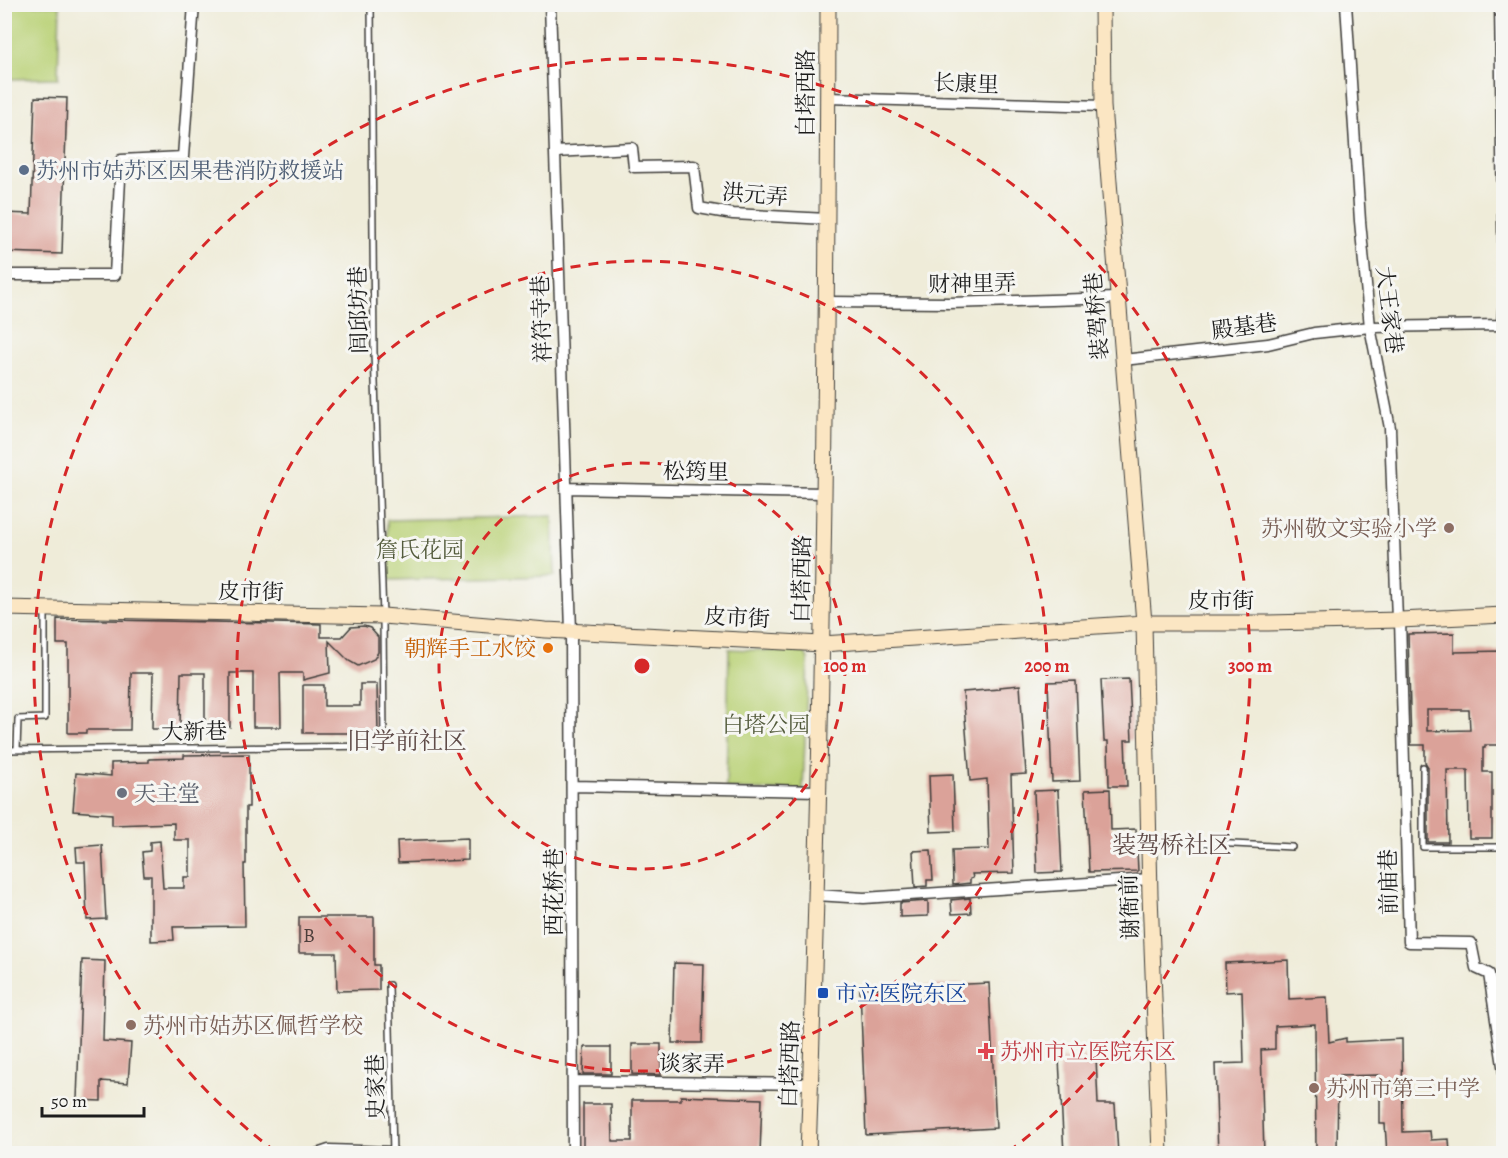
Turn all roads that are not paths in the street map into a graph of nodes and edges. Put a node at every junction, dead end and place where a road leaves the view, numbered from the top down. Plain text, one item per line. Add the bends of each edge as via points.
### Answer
1 (194, 4) edge
2 (371, 4) edge
3 (550, 4) edge
4 (828, 4) edge
5 (1102, 4) edge
6 (1346, 4) edge
7 (1500, 4) edge
8 (828, 98) junction
9 (1103, 106) junction
10 (555, 152) junction
11 (827, 219) junction
12 (4, 274) edge
13 (1503, 292) edge
14 (1117, 298) junction
15 (1503, 301) edge
16 (827, 302) junction
17 (1370, 327) junction
18 (1123, 360) junction
19 (566, 488) junction
20 (824, 493) junction
21 (4, 608) edge
22 (45, 609) junction
23 (1503, 615) edge
24 (383, 616) junction
25 (1398, 620) junction
26 (1144, 623) junction
27 (571, 631) junction
28 (822, 644) junction
29 (4, 750) edge
30 (16, 750) junction
31 (1423, 767) dead end
32 (573, 786) junction
33 (819, 791) junction
34 (1150, 840) junction
35 (1292, 847) dead end
36 (1503, 847) edge
37 (1150, 879) junction
38 (816, 895) junction
39 (389, 985) dead end
40 (1503, 1072) edge
41 (573, 1081) junction
42 (810, 1084) junction
43 (393, 1153) edge
44 (317, 1154) edge
45 (573, 1154) edge
46 (808, 1154) edge
47 (1160, 1154) edge

1 - 12 street via 183,157 122,160 115,275
2 - 24 lane, 闾邱坊巷 via 374,352
3 - 10 street, 祥符寺巷
4 - 8 street, 白塔西路
5 - 9 street, 装驾桥巷
6 - 17 street, 大王家巷
7 - 13 street
8 - 9 street, 长康里
8 - 11 street, 白塔西路
9 - 14 street, 装驾桥巷
10 - 11 street, 洪元弄 via 632,148 634,167 694,166 699,208 733,214
10 - 19 street, 祥符寺巷
11 - 16 street, 白塔西路
14 - 16 street, 财神里弄
14 - 18 street, 装驾桥巷
15 - 17 street, 殿基巷 via 1502,325
16 - 20 street, 白塔西路
17 - 18 street, 殿基巷 via 1314,333 1268,344
17 - 25 street, 大王家巷 via 1390,428
18 - 26 street, 装驾桥巷
19 - 20 street, 松筠里
19 - 27 street, 祥符寺巷
20 - 28 street, 白塔西路
21 - 22 street, 皮市街
22 - 24 street, 皮市街
22 - 30 lane via 45,718 18,719
23 - 25 street, 皮市街
24 - 27 street, 皮市街
24 - 30 lane, 大新巷 via 384,746
25 - 26 street, 皮市街
25 - 40 street, 前庙巷 via 1409,942 1471,943 1476,968 1489,974
26 - 28 street, 皮市街
26 - 34 street, 谢衙前
27 - 28 street, 皮市街
27 - 32 street, 西花桥巷
28 - 33 street, 白塔西路
29 - 30 lane, 大新巷
31 - 36 lane via 1423,847
32 - 33 street
32 - 41 street, 西花桥巷
33 - 38 street, 白塔西路
34 - 35 lane
34 - 37 street, 谢衙前
37 - 38 street via 864,898
37 - 47 street, 谢衙前
38 - 42 street, 白塔西路
39 - 43 lane, 史家巷
41 - 42 street, 谈家弄
41 - 45 street, 西花桥巷
42 - 46 street, 白塔西路
43 - 44 street via 329,1150

